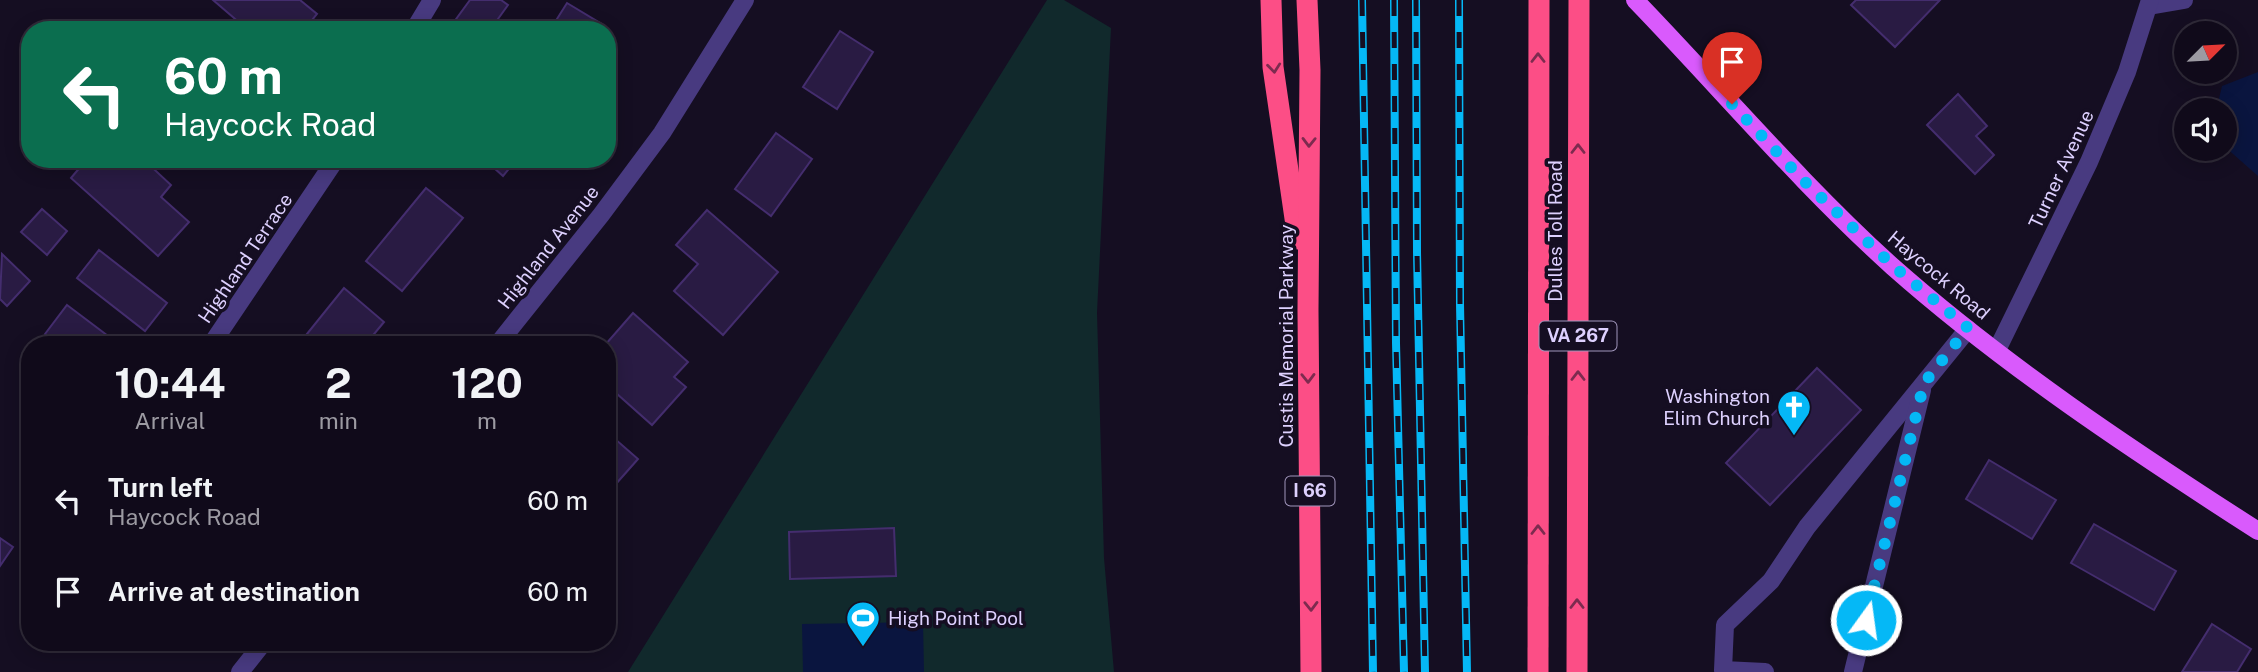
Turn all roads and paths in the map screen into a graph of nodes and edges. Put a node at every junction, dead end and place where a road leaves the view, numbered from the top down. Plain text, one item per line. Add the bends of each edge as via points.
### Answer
1 (432, 0) edge
2 (745, 0) edge
3 (1270, 0) edge
4 (1307, 0) edge
5 (1539, 0) edge
6 (1579, 0) edge
7 (1635, 0) edge
8 (2184, 0) edge
9 (2149, 3) edge
10 (419, 21) edge
11 (329, 168) edge
12 (1308, 310) junction
13 (1968, 328) junction
14 (217, 336) edge
15 (504, 336) edge
16 (1997, 350) junction
17 (1924, 383) junction
18 (2258, 531) edge
19 (257, 651) edge
20 (240, 672) edge
21 (1311, 672) edge
22 (1538, 672) edge
23 (1577, 672) edge
24 (1765, 672) edge
25 (1853, 672) edge

1 - 10 street
2 - 15 street, Highland Avenue via 662,133
3 -> 12 highway via 1273,67
4 -> 12 highway, Custis Memorial Parkway / I 66
22 -> 5 highway
23 -> 6 highway, Dulles Toll Road / VA 267
7 - 13 main road, Haycock Road via 1802,179 1892,265
8 - 9 street
9 - 16 street, Turner Avenue via 2127,72 2089,162
11 - 14 street, Highland Terrace
12 -> 21 highway, Custis Memorial Parkway / I 66
13 - 16 main road, Haycock Road
13 - 17 street
16 - 18 main road, Haycock Road via 2135,452
17 - 24 street via 1807,527 1771,581 1725,625 1723,670
17 - 25 street
19 - 20 street

